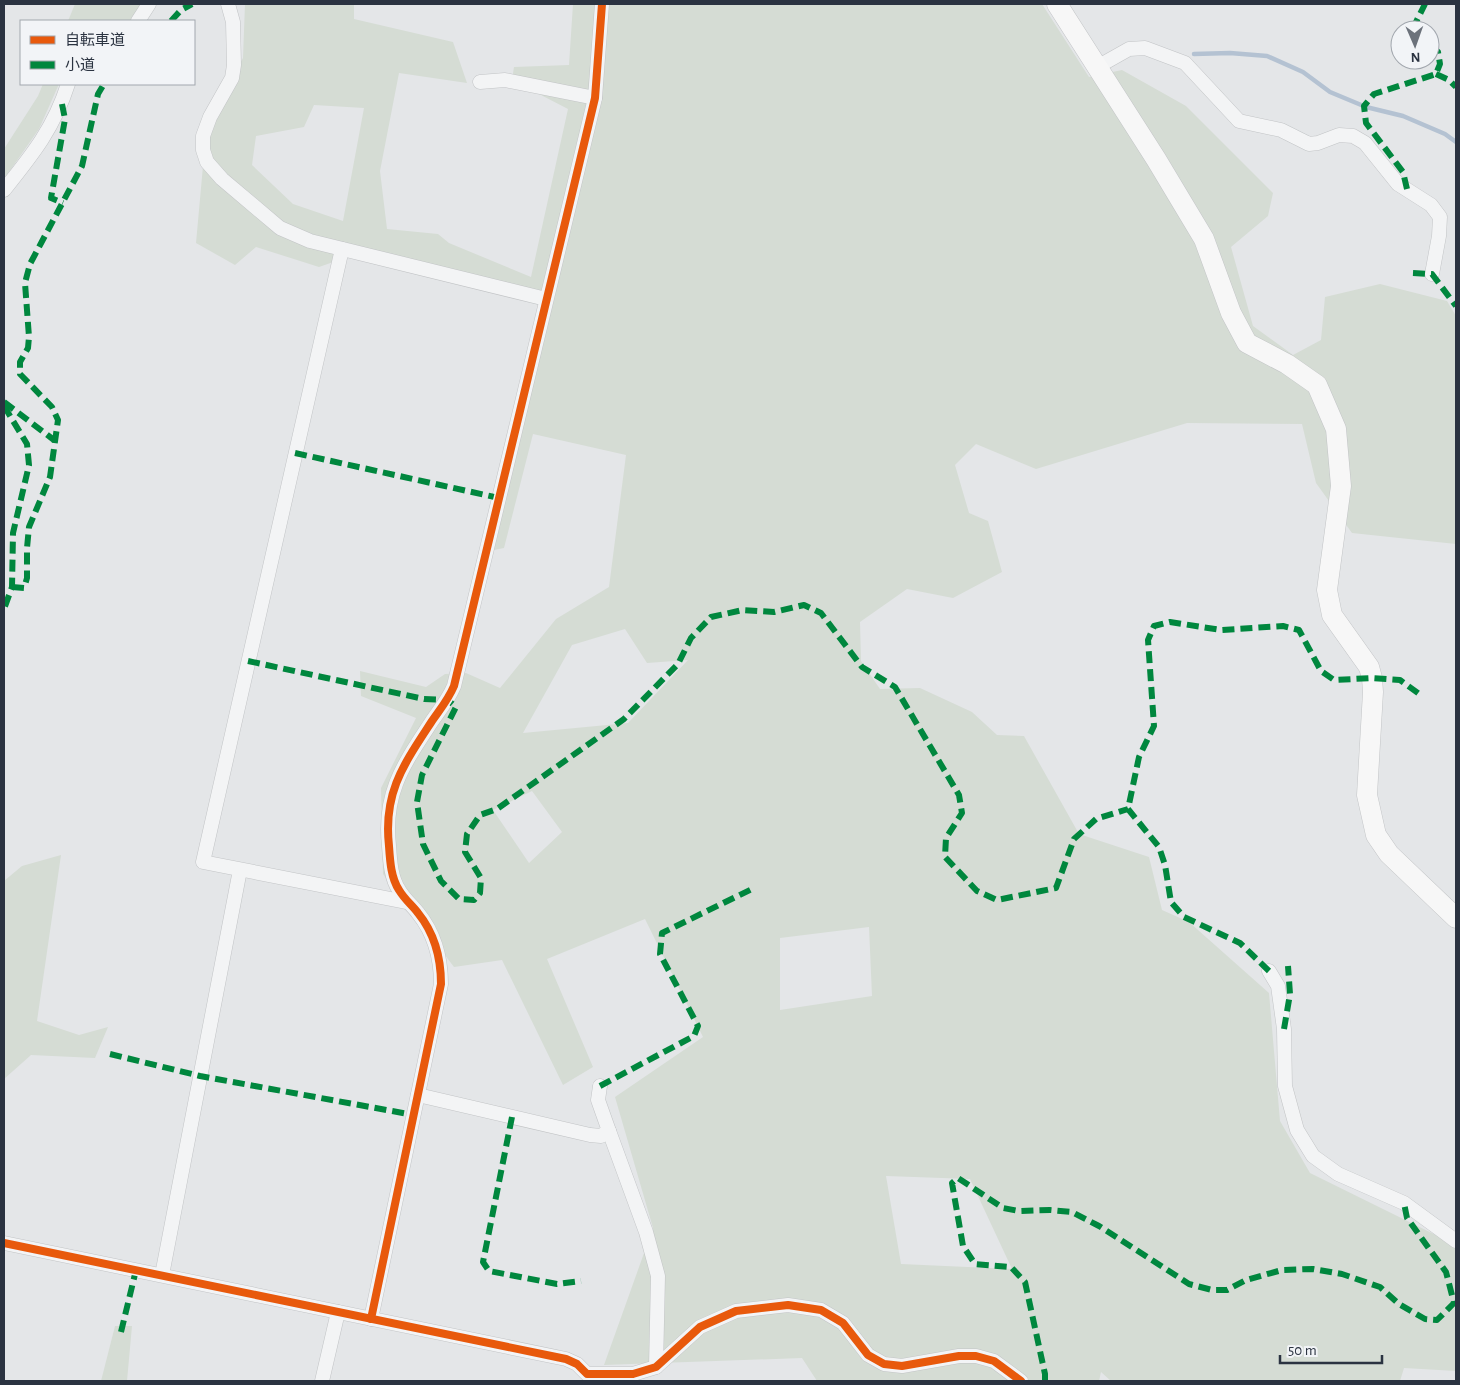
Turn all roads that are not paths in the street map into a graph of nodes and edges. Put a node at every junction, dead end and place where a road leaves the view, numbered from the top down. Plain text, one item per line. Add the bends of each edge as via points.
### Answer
1 (149, 4) edge
2 (228, 4) edge
3 (602, 4) edge
4 (1057, 4) edge
5 (139, 20) edge
6 (1097, 67) junction
7 (480, 82) dead end
8 (68, 85) edge
9 (595, 98) junction
10 (4, 190) edge
11 (342, 249) junction
12 (1432, 274) dead end
13 (546, 299) junction
14 (240, 870) junction
15 (406, 902) junction
16 (1456, 918) edge
17 (1270, 971) dead end
18 (600, 1086) dead end
19 (418, 1095) junction
20 (609, 1130) junction
21 (1456, 1241) edge
22 (4, 1243) edge
23 (162, 1275) junction
24 (338, 1312) junction
25 (371, 1319) junction
26 (656, 1367) junction
27 (585, 1378) edge
28 (322, 1381) edge
29 (1021, 1381) edge

1 - 5 street
2 - 11 street via 234,65 232,78 202,136 207,162 222,179 280,228 310,241
3 - 9 street
4 - 6 street
6 - 12 street via 1130,49 1145,48 1185,63 1239,121 1281,130 1309,144 1339,135 1353,136 1365,143 1398,184 1430,205 1440,217
6 - 16 street via 1204,240 1231,314 1248,342 1317,385 1336,429 1341,486 1327,590 1332,615 1368,667 1372,678 1367,795 1376,835 1389,854
7 - 9 street via 505,80
8 - 10 street via 62,104 41,143
9 - 13 street
11 - 13 street
11 - 14 street via 203,862
13 - 15 street via 454,686 448,700 412,750 395,784 389,805 387,828 391,865 397,887
14 - 15 street
14 - 23 street
15 - 19 street via 432,933 441,964 441,984
17 - 21 street via 1278,986 1284,1029 1284,1086 1297,1130 1313,1156 1338,1174 1404,1203
18 - 20 street via 598,1100
19 - 20 street via 590,1135 601,1136
19 - 25 street
20 - 26 street via 646,1232 658,1276
22 - 23 street
23 - 24 street
24 - 25 street
24 - 28 street
25 - 27 street via 566,1359 578,1364
26 - 27 street via 632,1374
26 - 29 street via 700,1326 736,1311 788,1305 821,1310 843,1323 868,1355 884,1364 902,1366 976,1356 994,1361

